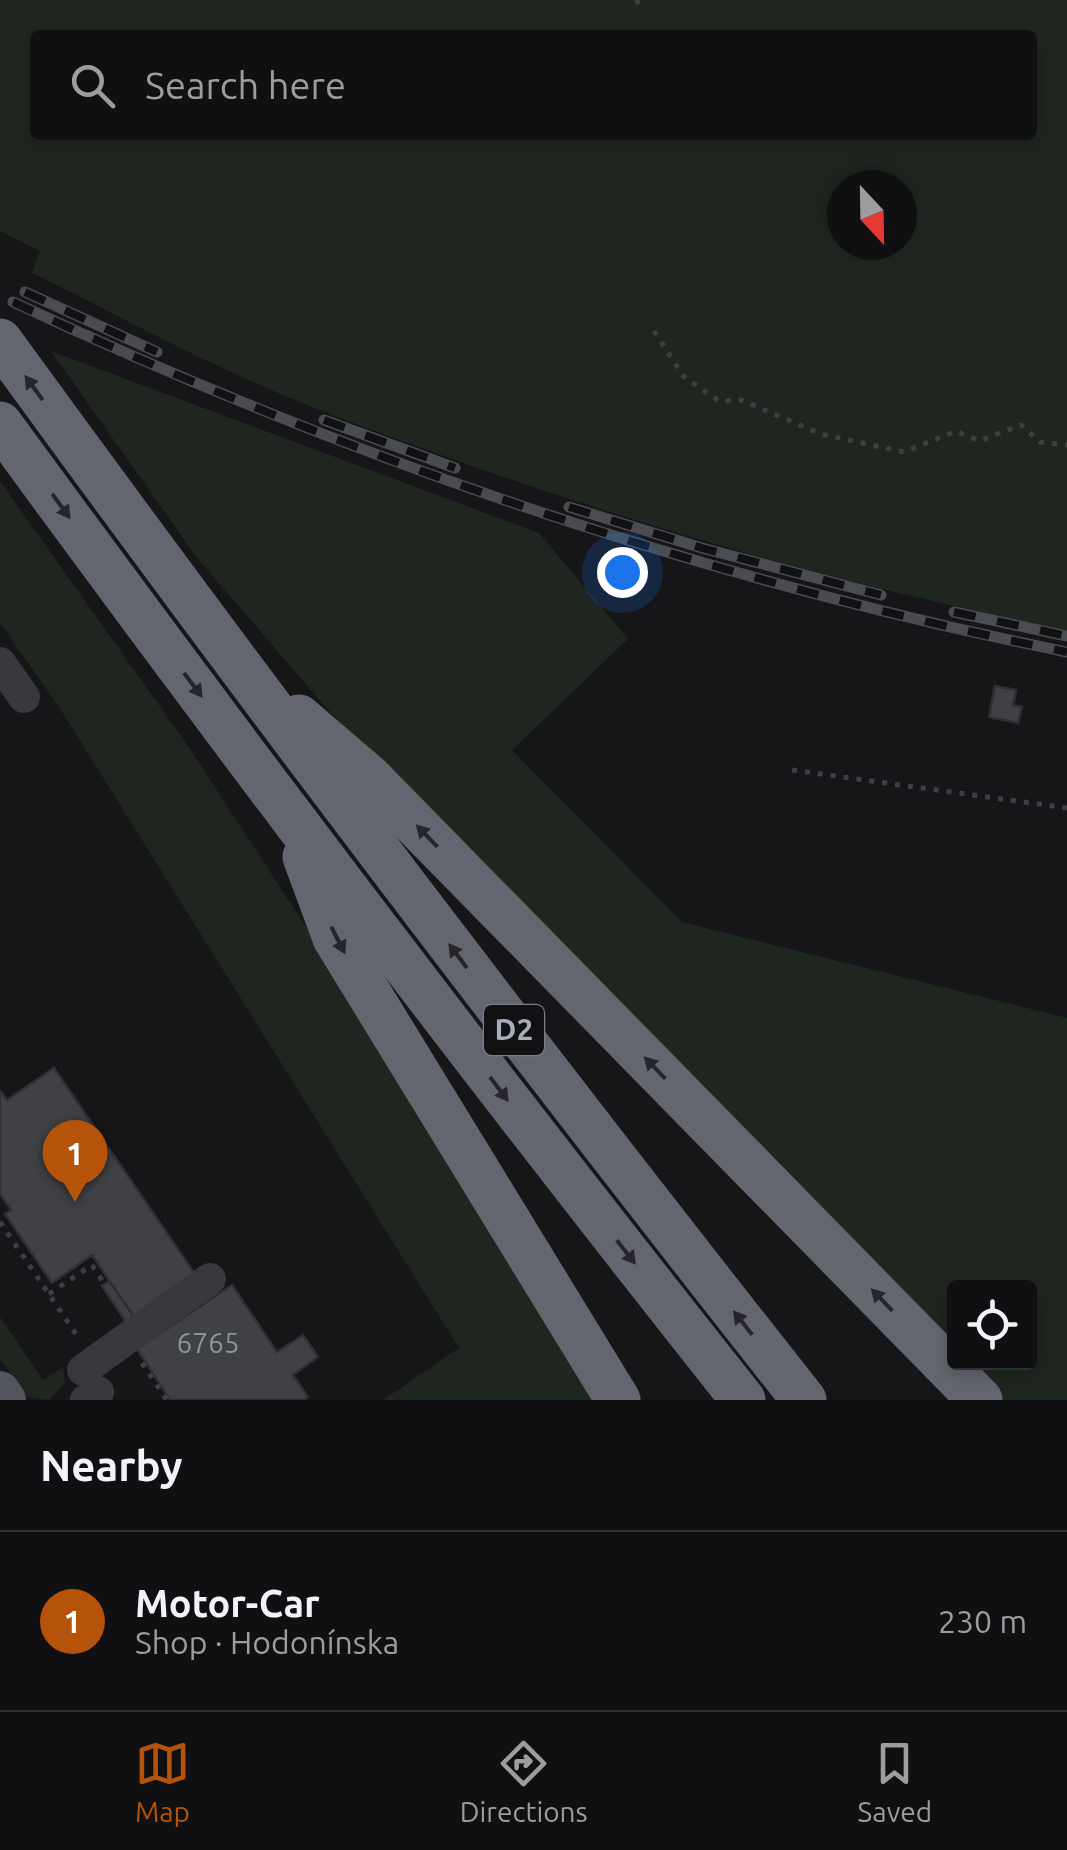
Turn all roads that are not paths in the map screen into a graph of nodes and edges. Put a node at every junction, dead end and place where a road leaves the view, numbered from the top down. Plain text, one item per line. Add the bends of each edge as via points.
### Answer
1 (0, 341) edge
2 (0, 424) edge
3 (230, 657) junction
4 (0, 663) edge
5 (24, 697) dead end
6 (291, 816) junction
7 (210, 1279) dead end
8 (90, 1381) edge
9 (0, 1391) edge
10 (6, 1400) edge
11 (618, 1400) edge
12 (744, 1400) edge
13 (804, 1400) edge
14 (980, 1400) edge

3 -> 1 highway, D2
2 -> 6 highway, D2
13 -> 3 highway, D2
14 -> 3 highway via 369,777
4 - 5 lane
6 -> 11 highway via 335,938
6 -> 12 highway, D2
7 - 8 lane via 131,1336
9 - 10 main road

